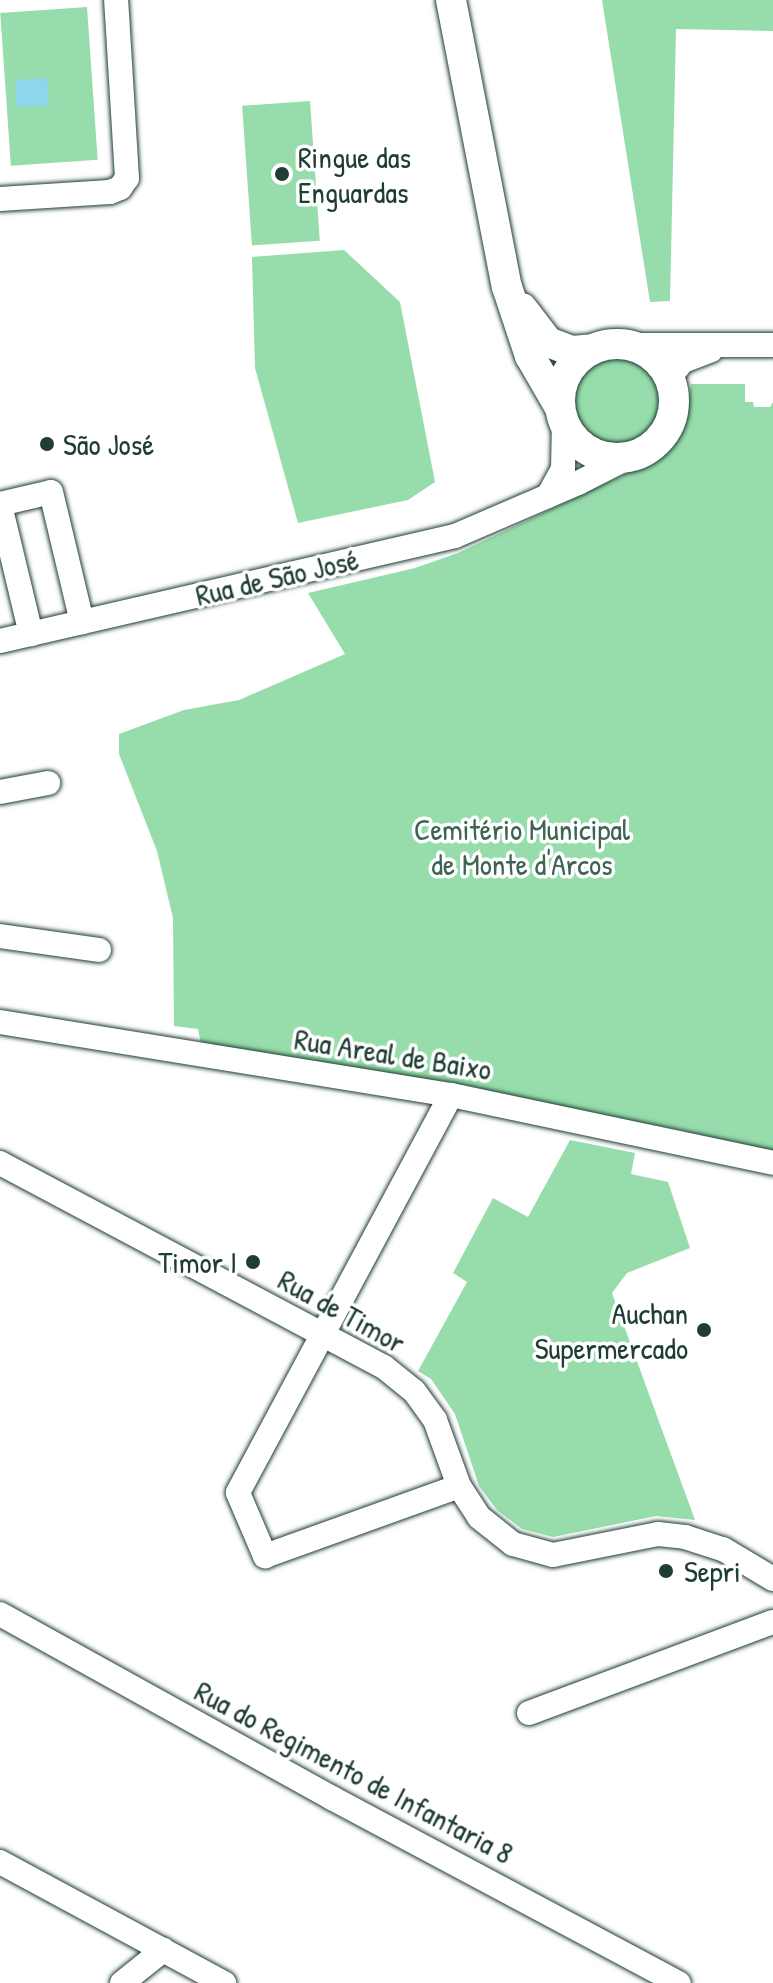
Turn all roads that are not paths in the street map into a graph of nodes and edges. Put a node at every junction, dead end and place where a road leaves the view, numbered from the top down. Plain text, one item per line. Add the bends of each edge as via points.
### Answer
1 (116, 0) edge
2 (451, 0) edge
3 (0, 199) edge
4 (507, 287) junction
5 (633, 345) junction
6 (725, 345) junction
7 (773, 345) edge
8 (593, 349) junction
9 (669, 378) junction
10 (561, 414) junction
11 (627, 458) junction
12 (548, 496) junction
13 (0, 505) edge
14 (82, 622) junction
15 (31, 634) junction
16 (0, 641) edge
17 (48, 783) dead end
18 (0, 792) edge
19 (0, 936) edge
20 (99, 950) dead end
21 (0, 1022) edge
22 (451, 1095) junction
23 (0, 1163) edge
24 (773, 1163) edge
25 (323, 1335) junction
26 (459, 1486) junction
27 (773, 1579) edge
28 (0, 1614) edge
29 (773, 1622) edge
30 (529, 1713) dead end
31 (0, 1862) edge
32 (163, 1950) junction
33 (122, 1983) edge
34 (224, 1983) edge
35 (679, 1983) edge

1 - 3 street via 127,178 110,192
2 - 4 street
4 - 8 street via 548,342 572,351
4 - 10 street via 530,356
5 - 6 street
5 - 8 street
5 - 9 street
6 - 7 street
6 - 9 street via 683,361
8 - 10 street via 565,377
9 - 11 street via 674,401 668,427 651,447
10 - 11 street via 582,447
10 - 12 street via 563,469
11 - 12 street, Rua de São José
12 - 14 street, Rua de São José via 455,536
13 - 14 street via 51,492
13 - 15 street
14 - 15 street, Rua de São José
15 - 16 street, Rua de São José
17 - 18 street
19 - 20 street
21 - 22 street, Rua Areal de Baixo
22 - 24 street, Rua Areal de Baixo
22 - 25 street
23 - 25 street, Rua de Timor
25 - 26 street, Rua de Timor via 384,1367 414,1391 435,1420
25 - 26 street via 238,1493 265,1556
26 - 27 street, Rua de Timor via 479,1517 513,1544 553,1555 658,1534 685,1537 723,1549
28 - 35 street, Rua do Regimento de Infantaria 8
29 - 30 street
31 - 32 street
32 - 33 street
32 - 34 street

